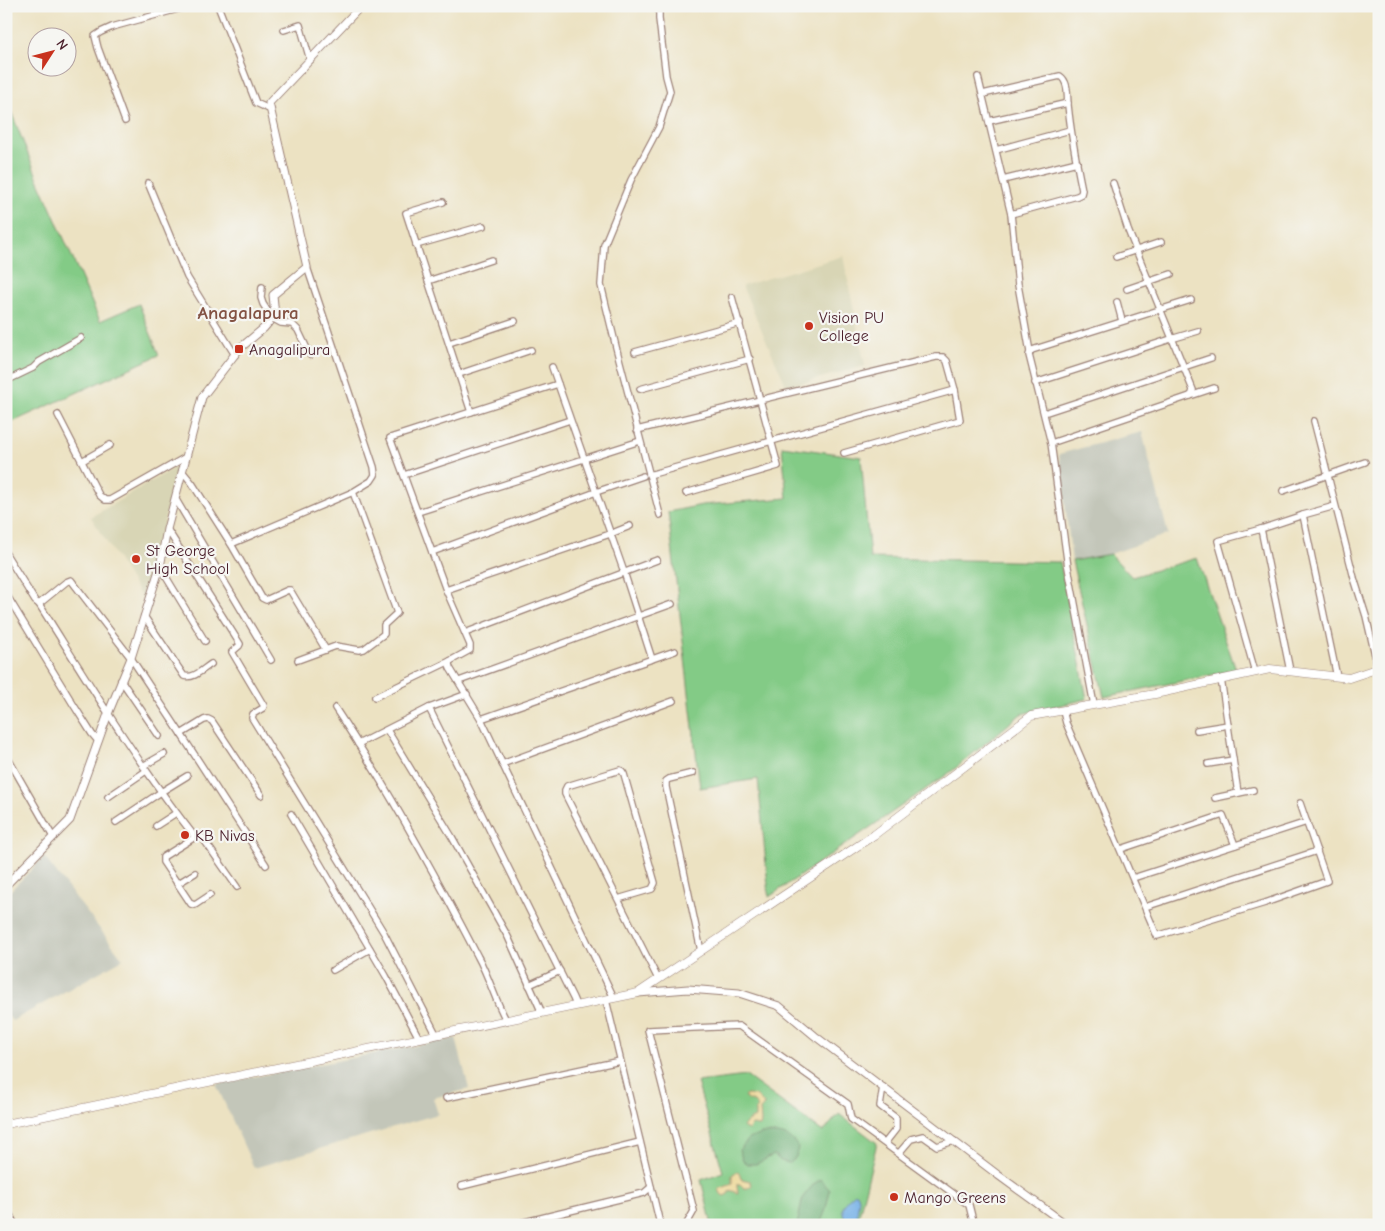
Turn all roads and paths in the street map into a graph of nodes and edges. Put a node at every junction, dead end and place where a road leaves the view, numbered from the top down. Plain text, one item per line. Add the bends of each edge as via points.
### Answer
1 (189, 6) edge
2 (218, 6) edge
3 (361, 6) edge
4 (659, 6) edge
5 (284, 30) dead end
6 (310, 60) junction
7 (978, 77) dead end
8 (982, 94) junction
9 (1068, 103) junction
10 (271, 110) junction
11 (125, 121) dead end
12 (989, 121) junction
13 (1070, 130) junction
14 (996, 150) junction
15 (1076, 162) junction
16 (1003, 180) junction
17 (148, 183) dead end
18 (1113, 183) dead end
19 (443, 202) dead end
20 (1011, 214) junction
21 (483, 226) dead end
22 (1161, 242) dead end
23 (416, 245) junction
24 (1136, 250) junction
25 (1116, 257) dead end
26 (491, 260) dead end
27 (307, 267) junction
28 (1171, 274) dead end
29 (428, 281) junction
30 (1149, 281) junction
31 (262, 286) dead end
32 (1127, 289) dead end
33 (732, 297) dead end
34 (1191, 300) dead end
35 (1117, 302) dead end
36 (1160, 309) junction
37 (272, 318) junction
38 (515, 321) dead end
39 (1122, 321) junction
40 (740, 323) junction
41 (1198, 332) dead end
42 (81, 338) dead end
43 (1171, 339) junction
44 (449, 343) junction
45 (531, 350) dead end
46 (635, 352) dead end
47 (1030, 352) junction
48 (235, 355) junction
49 (310, 355) dead end
50 (750, 358) junction
51 (1211, 358) dead end
52 (552, 367) dead end
53 (1183, 368) junction
54 (459, 374) junction
55 (6, 381) edge
56 (1035, 383) junction
57 (558, 384) junction
58 (1214, 388) dead end
59 (640, 389) dead end
60 (955, 390) junction
61 (1190, 396) junction
62 (760, 401) junction
63 (471, 412) junction
64 (1044, 413) junction
65 (58, 415) dead end
66 (570, 420) junction
67 (1314, 421) dead end
68 (637, 430) junction
69 (640, 441) junction
70 (770, 441) junction
71 (1051, 443) junction
72 (110, 445) dead end
73 (844, 453) dead end
74 (186, 457) junction
75 (584, 459) junction
76 (82, 461) junction
77 (1365, 462) dead end
78 (182, 471) junction
79 (404, 475) junction
80 (646, 475) junction
81 (1327, 475) junction
82 (1283, 491) dead end
83 (353, 492) junction
84 (596, 492) junction
85 (686, 493) dead end
86 (175, 498) junction
87 (1335, 506) junction
88 (418, 512) junction
89 (660, 515) dead end
90 (1303, 515) junction
91 (630, 526) dead end
92 (167, 529) junction
93 (1261, 529) junction
94 (610, 534) junction
95 (231, 544) junction
96 (432, 552) junction
97 (6, 554) edge
98 (656, 560) dead end
99 (160, 567) junction
100 (624, 572) junction
101 (446, 590) junction
102 (6, 594) edge
103 (39, 604) junction
104 (672, 604) dead end
105 (144, 616) junction
106 (638, 616) junction
107 (465, 633) junction
108 (205, 641) dead end
109 (326, 650) junction
110 (676, 651) dead end
111 (130, 658) junction
112 (652, 659) junction
113 (271, 660) dead end
114 (298, 660) dead end
115 (450, 661) junction
116 (211, 664) dead end
117 (1378, 668) edge
118 (1255, 672) junction
119 (1290, 672) junction
120 (1337, 677) junction
121 (1221, 679) junction
122 (121, 680) junction
123 (459, 681) junction
124 (467, 694) junction
125 (375, 697) dead end
126 (673, 701) dead end
127 (1094, 705) junction
128 (334, 708) dead end
129 (429, 708) junction
130 (1063, 710) junction
131 (108, 714) junction
132 (481, 718) junction
133 (1228, 725) junction
134 (387, 730) junction
135 (1198, 730) dead end
136 (181, 734) junction
137 (159, 736) dead end
138 (98, 741) junction
139 (358, 744) junction
140 (164, 754) dead end
141 (6, 755) edge
142 (1233, 760) junction
143 (502, 764) junction
144 (1208, 764) dead end
145 (145, 769) junction
146 (693, 772) dead end
147 (187, 776) dead end
148 (1253, 790) dead end
149 (161, 792) junction
150 (1238, 793) junction
151 (261, 795) dead end
152 (108, 797) dead end
153 (1215, 798) dead end
154 (1300, 803) dead end
155 (176, 813) junction
156 (291, 814) dead end
157 (116, 822) dead end
158 (1307, 822) junction
159 (156, 826) dead end
160 (195, 837) junction
161 (53, 838) junction
162 (1235, 845) junction
163 (1121, 849) junction
164 (1317, 851) junction
165 (266, 865) dead end
166 (195, 873) dead end
167 (1133, 878) junction
168 (177, 884) junction
169 (6, 885) edge
170 (237, 887) dead end
171 (210, 895) dead end
172 (618, 899) junction
173 (1145, 907) junction
174 (370, 949) junction
175 (701, 951) junction
176 (333, 970) dead end
177 (560, 971) junction
178 (658, 979) junction
179 (529, 985) junction
180 (638, 993) junction
181 (610, 999) junction
182 (576, 1005) junction
183 (542, 1012) junction
184 (506, 1020) junction
185 (436, 1034) junction
186 (418, 1038) junction
187 (620, 1061) junction
188 (883, 1087) junction
189 (446, 1098) dead end
190 (6, 1124) edge
191 (640, 1142) junction
192 (954, 1142) junction
193 (884, 1143) junction
194 (899, 1153) junction
195 (462, 1186) dead end
196 (651, 1187) junction
197 (6, 1207) edge
198 (15, 1225) edge
199 (512, 1225) edge
200 (658, 1225) edge
201 (686, 1225) edge
202 (974, 1225) edge
203 (1068, 1225) edge

1 - 11 street via 112,27 95,36
2 - 10 street via 256,103
3 - 6 street
4 - 68 street via 670,92 659,127 631,180 604,245 601,285
5 - 6 street via 300,25
6 - 10 street via 269,103
7 - 8 street
8 - 9 street via 1060,76 1064,78
8 - 12 street
9 - 12 street
9 - 13 street
10 - 27 street
12 - 14 street
13 - 14 street
13 - 15 street
14 - 16 street
15 - 16 street
15 - 20 street via 1081,194
16 - 20 street
17 - 48 street via 187,277
18 - 24 street
19 - 23 street via 406,213
20 - 47 street via 1018,285
21 - 23 street
22 - 24 street
23 - 29 street
24 - 25 street
24 - 30 street
26 - 29 street
27 - 37 street via 273,295 275,315
27 - 83 street via 374,467 375,475 371,481
28 - 30 street
29 - 44 street
30 - 32 street
30 - 36 street
31 - 37 street via 262,304
33 - 40 street
34 - 36 street
35 - 39 street
36 - 39 street
36 - 43 street
37 - 48 street
37 - 49 street via 292,324
38 - 44 street
39 - 47 street
40 - 46 street
40 - 50 street
41 - 43 street
42 - 55 street
43 - 53 street
43 - 56 street
44 - 54 street
45 - 54 street
47 - 56 street
48 - 74 street via 202,397
50 - 59 street
50 - 62 street
51 - 53 street
52 - 57 street
53 - 61 street via 1192,390
53 - 64 street
54 - 63 street
56 - 64 street
57 - 63 street
57 - 66 street
58 - 61 street
60 - 62 street via 947,361 936,357
60 - 70 street
60 - 73 street via 960,420
61 - 71 street
62 - 68 street
62 - 70 street
63 - 79 street via 390,438
64 - 71 street
65 - 76 street
66 - 75 street
66 - 79 street
67 - 81 street
68 - 69 street
69 - 75 street
69 - 80 street
70 - 80 street
70 - 85 street via 778,466
71 - 127 street via 1068,567
72 - 76 street
74 - 76 street via 110,500 99,495
74 - 78 street
75 - 84 street
75 - 88 street
77 - 81 street
78 - 86 street
78 - 95 street
79 - 88 street
80 - 84 street
80 - 89 street
81 - 82 street
81 - 87 street
83 - 95 street
83 - 109 street via 397,613 384,625 384,634 364,649 339,646
84 - 94 street
84 - 96 street
86 - 92 street
86 - 113 street
87 - 90 street
87 - 117 street
88 - 96 street
90 - 93 street
90 - 120 street
91 - 94 street
92 - 99 street
92 - 185 street via 240,644 232,652 264,706 251,715 252,718 384,933
93 - 118 street via 1219,539 1218,542
93 - 119 street
94 - 100 street
94 - 101 street
95 - 109 street via 262,598 266,600 290,590
96 - 101 street
97 - 103 street
98 - 100 street
99 - 105 street
99 - 108 street
100 - 106 street
100 - 107 street
101 - 107 street
102 - 138 street
103 - 111 street via 71,580
103 - 131 street
104 - 106 street
105 - 111 street
105 - 116 street via 184,676 192,676
106 - 112 street
106 - 123 street
107 - 115 street via 470,650
109 - 114 street
110 - 112 street
111 - 122 street
111 - 136 street
112 - 132 street
115 - 123 street via 450,668
115 - 125 street
117 - 120 main road via 1349,678
118 - 119 main road via 1270,668
118 - 121 main road
119 - 120 main road
121 - 127 main road
121 - 133 street
122 - 131 street
122 - 137 street
123 - 124 street
124 - 129 street
124 - 132 street
126 - 143 street
127 - 130 main road
128 - 139 street
129 - 134 street
129 - 177 street
130 - 163 street
130 - 175 main road via 1031,716 874,836
131 - 138 street
131 - 145 street
132 - 143 street
133 - 135 street
133 - 142 street
134 - 139 street
134 - 179 street via 508,937
136 - 151 street via 204,720 212,721
136 - 165 street
138 - 161 street via 70,820
139 - 184 street via 480,959
140 - 145 street
141 - 161 street
142 - 144 street
142 - 150 street
143 - 181 street
145 - 149 street
145 - 152 street
146 - 175 street via 666,780 666,787
147 - 149 street
148 - 150 street
149 - 155 street
149 - 157 street
150 - 153 street
154 - 158 street
155 - 159 street
155 - 160 street
156 - 174 street
158 - 162 street
158 - 164 street
160 - 168 street via 163,857
160 - 170 street via 206,841
161 - 169 street
162 - 163 street via 1223,815
162 - 167 street
163 - 167 street
164 - 173 street
164 - 173 street via 1327,881 1265,903 1157,936
166 - 168 street
167 - 173 street
168 - 171 street via 191,904
172 - 172 street via 655,886 624,774 620,770 567,786 564,790
172 - 178 street
174 - 176 street
174 - 186 street
175 - 178 main road
177 - 179 street
177 - 182 street
178 - 180 main road
179 - 183 street
180 - 181 main road
180 - 188 street via 688,990 739,993 779,1006
181 - 182 main road
181 - 187 street
182 - 183 main road
183 - 184 main road
184 - 185 main road
185 - 186 main road
186 - 190 main road
187 - 189 street
187 - 191 street
188 - 192 street
188 - 193 street via 880,1106 896,1118 896,1129
191 - 195 street
191 - 196 street
192 - 194 street via 937,1146 923,1136 911,1138
192 - 203 street
193 - 194 street
193 - 201 street via 852,1119 848,1104 739,1026 648,1030 694,1211
194 - 202 street via 969,1205
196 - 199 street via 644,1193
196 - 200 street
197 - 198 street

